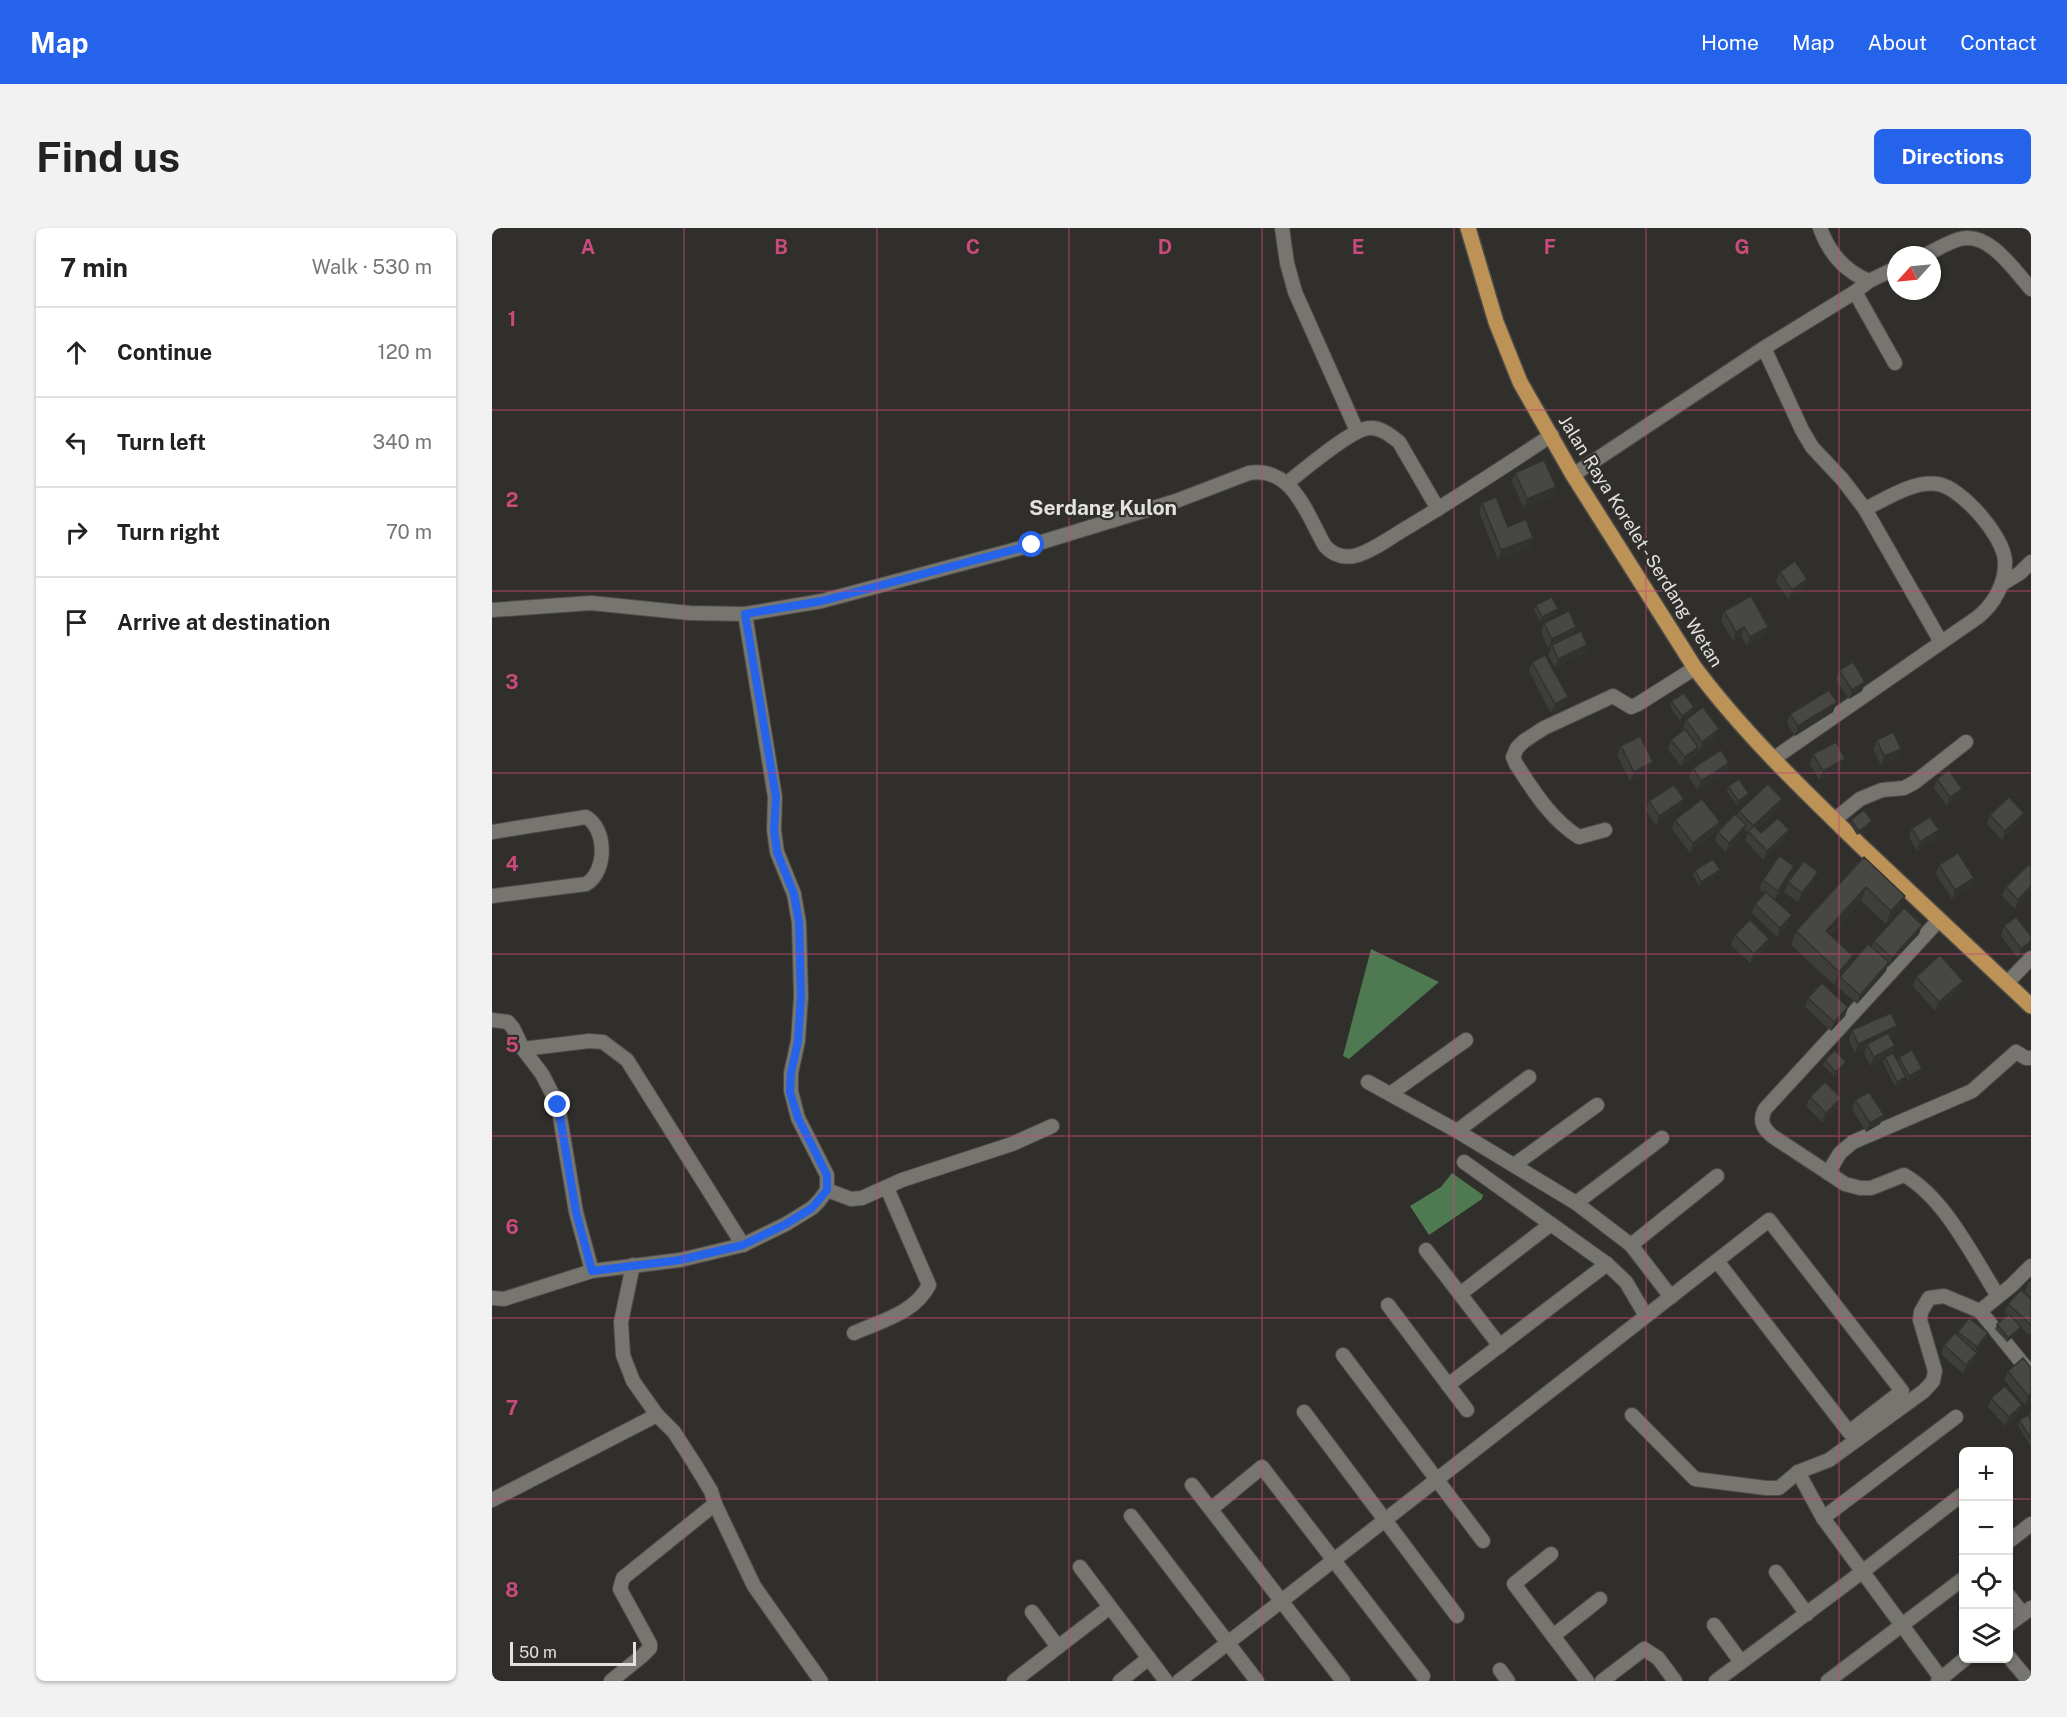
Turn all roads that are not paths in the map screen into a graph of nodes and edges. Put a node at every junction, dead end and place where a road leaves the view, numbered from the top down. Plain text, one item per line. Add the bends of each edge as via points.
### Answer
1 (1282, 228) edge
2 (1468, 228) edge
3 (1820, 228) edge
4 (1941, 248) edge
5 (1887, 272) edge
6 (1869, 281) junction
7 (2031, 289) edge
8 (1855, 292) junction
9 (1764, 348) junction
10 (1895, 363) dead end
11 (1357, 431) junction
12 (1552, 435) junction
13 (1573, 475) junction
14 (1287, 483) junction
15 (1438, 509) junction
16 (1864, 509) junction
17 (2031, 562) edge
18 (2002, 584) junction
19 (492, 610) edge
20 (745, 614) junction
21 (1941, 642) junction
22 (1695, 668) junction
23 (1966, 742) dead end
24 (1773, 759) junction
25 (1834, 820) junction
26 (1605, 830) dead end
27 (492, 832) edge
28 (492, 896) edge
29 (1939, 920) junction
30 (2031, 958) edge
31 (2007, 983) junction
32 (2031, 1006) edge
33 (492, 1020) edge
34 (1467, 1040) dead end
35 (523, 1049) junction
36 (2031, 1058) edge
37 (1529, 1077) dead end
38 (1368, 1082) dead end
39 (1390, 1094) junction
40 (1597, 1105) dead end
41 (1052, 1126) dead end
42 (1457, 1131) junction
43 (1662, 1138) dead end
44 (1464, 1162) dead end
45 (1514, 1165) junction
46 (1828, 1173) junction
47 (1718, 1176) dead end
48 (887, 1188) junction
49 (827, 1190) junction
50 (1576, 1203) junction
51 (1551, 1224) junction
52 (743, 1245) junction
53 (1631, 1245) junction
54 (1426, 1250) dead end
55 (1717, 1261) junction
56 (1607, 1264) junction
57 (633, 1265) junction
58 (2031, 1266) edge
59 (592, 1271) junction
60 (1460, 1294) junction
61 (1998, 1296) junction
62 (1671, 1297) junction
63 (493, 1300) edge
64 (1388, 1305) dead end
65 (1980, 1311) junction
66 (1646, 1316) junction
67 (854, 1333) dead end
68 (1500, 1346) junction
69 (1343, 1354) dead end
70 (2031, 1374) edge
71 (1448, 1385) junction
72 (1467, 1410) dead end
73 (1304, 1412) dead end
74 (657, 1415) junction
75 (1632, 1415) dead end
76 (1956, 1417) dead end
77 (1798, 1472) junction
78 (1437, 1480) junction
79 (1192, 1485) dead end
80 (1959, 1496) edge
81 (492, 1500) edge
82 (715, 1504) junction
83 (1211, 1509) junction
84 (1131, 1516) dead end
85 (1823, 1518) junction
86 (1385, 1520) junction
87 (2031, 1524) edge
88 (2013, 1538) edge
89 (1483, 1541) dead end
90 (1551, 1554) dead end
91 (1334, 1560) junction
92 (1080, 1567) dead end
93 (1776, 1572) dead end
94 (1862, 1572) junction
95 (1959, 1582) edge
96 (1600, 1599) dead end
97 (2013, 1599) edge
98 (1281, 1601) junction
99 (1110, 1607) junction
100 (2027, 1611) edge
101 (1032, 1612) dead end
102 (1807, 1614) junction
103 (1457, 1616) dead end
104 (2013, 1621) edge
105 (1714, 1625) dead end
106 (1902, 1626) junction
107 (1553, 1636) junction
108 (1227, 1643) junction
109 (1058, 1647) junction
110 (1149, 1658) junction
111 (1741, 1662) junction
112 (2013, 1662) edge
113 (1961, 1663) edge
114 (1423, 1677) dead end
115 (1583, 1677) edge
116 (1941, 1680) edge
117 (611, 1681) edge
118 (821, 1681) edge
119 (1014, 1681) edge
120 (1120, 1681) edge
121 (1166, 1681) edge
122 (1179, 1681) edge
123 (1257, 1681) edge
124 (1343, 1681) edge
125 (1568, 1681) edge
126 (1602, 1681) edge
127 (1675, 1681) edge
128 (1716, 1681) edge
129 (1828, 1681) edge
130 (2029, 1681) edge

1 - 11 street via 1295,292
2 - 12 main road, Jalan Raya Korelet - Serdang Wetan via 1496,322 1520,382
3 - 6 street via 1827,246 1840,262
4 - 7 street via 1960,239 1983,241
5 - 6 street
6 - 8 street
8 - 9 street
8 - 10 street
9 - 13 street
9 - 16 street via 1812,447
11 - 14 street
11 - 15 street via 1381,429 1400,442
12 - 13 main road, Jalan Raya Korelet - Serdang Wetan
12 - 15 street
13 - 22 main road, Jalan Raya Korelet - Serdang Wetan
14 - 15 street via 1325,546 1332,554 1341,556 1370,550
14 - 20 street via 1269,472 1249,473 1176,501 1032,545 822,601
16 - 18 street via 1924,484 1949,487 1969,502 2004,552
16 - 21 street
17 - 18 street
18 - 21 street via 1985,612
19 - 20 street via 591,603
20 - 49 street via 776,797 777,852 794,894 799,923 801,996 790,1092 798,1118 827,1175
21 - 24 street
22 - 24 main road, Jalan Raya Korelet - Serdang Wetan
22 - 26 street via 1638,704 1631,707 1613,696 1544,728 1516,748 1516,764 1565,829 1579,837
23 - 25 street via 1915,782 1860,799
24 - 25 main road, Jalan Raya Korelet - Serdang Wetan
25 - 29 main road, Jalan Raya Korelet - Serdang Wetan
27 - 28 street via 586,817 595,825 602,859 596,876 586,884
29 - 31 main road, Jalan Raya Korelet - Serdang Wetan
29 - 46 street via 1762,1115 1764,1129
30 - 31 street
31 - 32 main road, Jalan Raya Korelet - Serdang Wetan
33 - 35 street via 508,1022
34 - 39 street
35 - 52 street via 603,1042 627,1060
35 - 59 street via 558,1105 576,1212
36 - 46 street via 2016,1052 1972,1091 1853,1142
37 - 42 street
38 - 39 street
39 - 42 street
40 - 45 street
41 - 48 street
42 - 45 street
43 - 50 street
44 - 51 street
45 - 50 street
46 - 61 street via 1860,1188 1871,1188 1904,1175 1917,1182 1941,1206
47 - 53 street
48 - 49 street via 851,1199
48 - 67 street via 929,1285 923,1297 904,1312
49 - 52 street via 812,1208
50 - 53 street
51 - 56 street
51 - 60 street
52 - 57 street via 680,1260
53 - 62 street
54 - 60 street
55 - 55 street via 1849,1432 1902,1391 1769,1220
55 - 62 street
56 - 66 street via 1626,1281
56 - 68 street
57 - 59 street
57 - 74 street via 621,1322 623,1355 633,1381
58 - 61 street
59 - 63 street
60 - 68 street
61 - 65 street
62 - 66 street
64 - 71 street
65 - 70 street
65 - 77 street via 1944,1296 1929,1298 1920,1312 1920,1320 1935,1371 1933,1382 1828,1460
66 - 78 street
68 - 71 street
69 - 78 street
71 - 72 street
73 - 86 street
74 - 81 street
74 - 82 street via 694,1462
75 - 77 street via 1695,1479 1779,1488
76 - 85 street
77 - 85 street
78 - 86 street
78 - 89 street
79 - 83 street
80 - 94 street
82 - 117 street via 622,1578 620,1589 650,1648
82 - 118 street via 754,1586
83 - 91 street via 1262,1467
83 - 98 street
84 - 108 street
85 - 94 street
86 - 91 street
86 - 103 street
87 - 88 street
90 - 107 street via 1514,1584
91 - 98 street
91 - 114 street
92 - 99 street
93 - 102 street
94 - 102 street
94 - 106 street
95 - 106 street
96 - 107 street
97 - 100 street
98 - 108 street
98 - 124 street
99 - 109 street
99 - 110 street
100 - 104 street
101 - 109 street
102 - 111 street
105 - 111 street
106 - 116 street
106 - 129 street
107 - 115 street
108 - 122 street
108 - 123 street
109 - 119 street
110 - 120 street
110 - 121 street
111 - 128 street
112 - 130 street
113 - 116 street
115 - 125 street
126 - 127 street via 1644,1649 1658,1658

